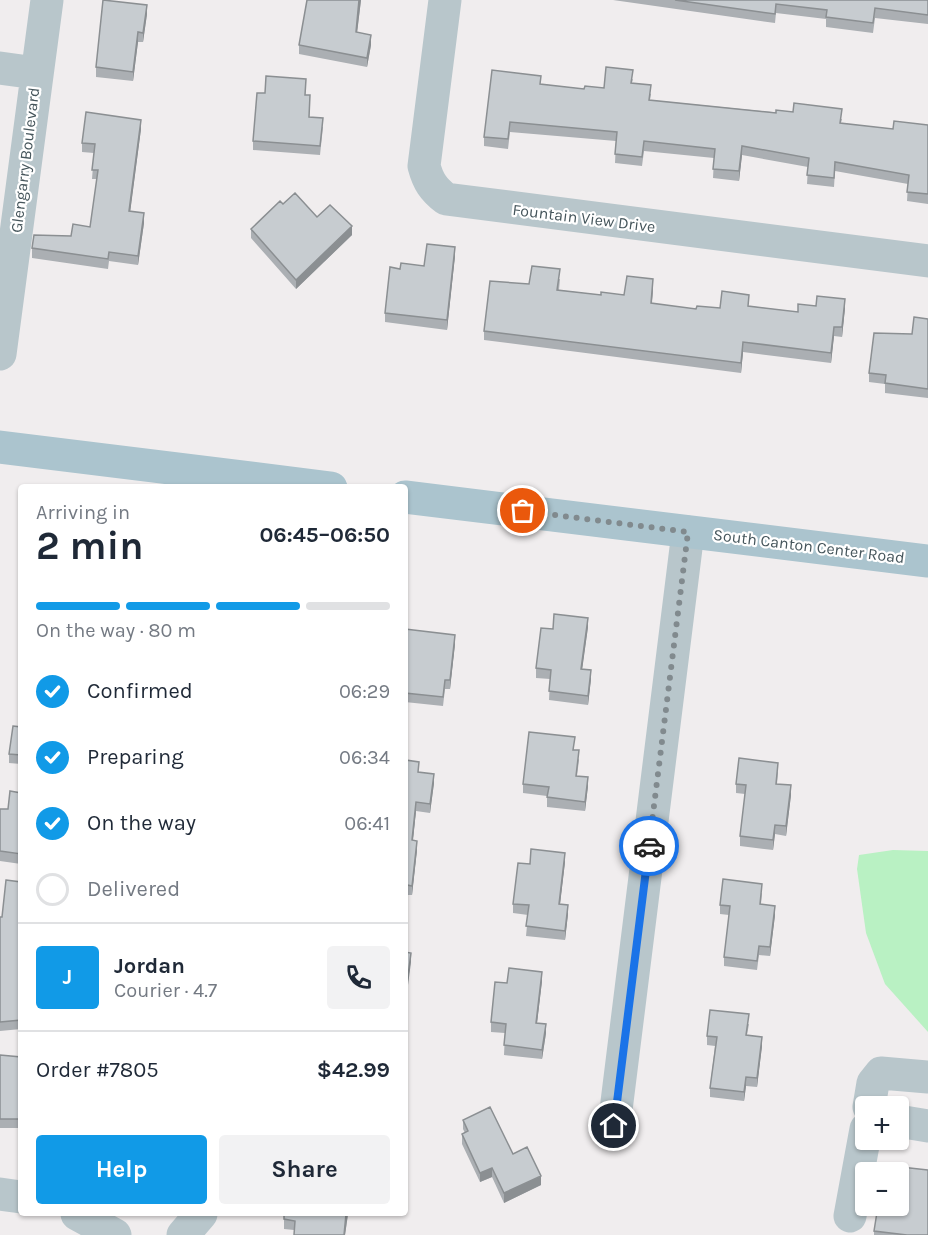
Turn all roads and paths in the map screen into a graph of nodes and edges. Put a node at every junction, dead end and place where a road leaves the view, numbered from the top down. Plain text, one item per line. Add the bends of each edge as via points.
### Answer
1 (47, 0) edge
2 (445, 0) edge
3 (0, 68) edge
4 (36, 73) junction
5 (928, 261) edge
6 (0, 354) edge
7 (0, 447) edge
8 (299, 484) edge
9 (408, 497) edge
10 (688, 532) junction
11 (928, 561) edge
12 (928, 1077) edge
13 (871, 1096) edge
14 (909, 1123) edge
15 (614, 1126) dead end
16 (928, 1126) edge
17 (862, 1150) edge
18 (0, 1194) edge
19 (18, 1197) edge
20 (81, 1216) edge
21 (199, 1216) edge
22 (850, 1216) dead end
23 (115, 1235) edge
24 (183, 1235) edge

1 - 4 street, Glengarry Boulevard
2 - 5 street, Fountain View Drive via 424,166 435,191 446,199
3 - 4 street, Glengarry Boulevard
4 - 6 street, Glengarry Boulevard
7 - 8 main road
9 - 10 main road, South Canton Center Road
10 - 11 main road, South Canton Center Road
10 - 15 street
12 - 13 street via 880,1072
14 - 16 street
17 - 22 street
18 - 19 street
20 - 23 street
21 - 24 street

